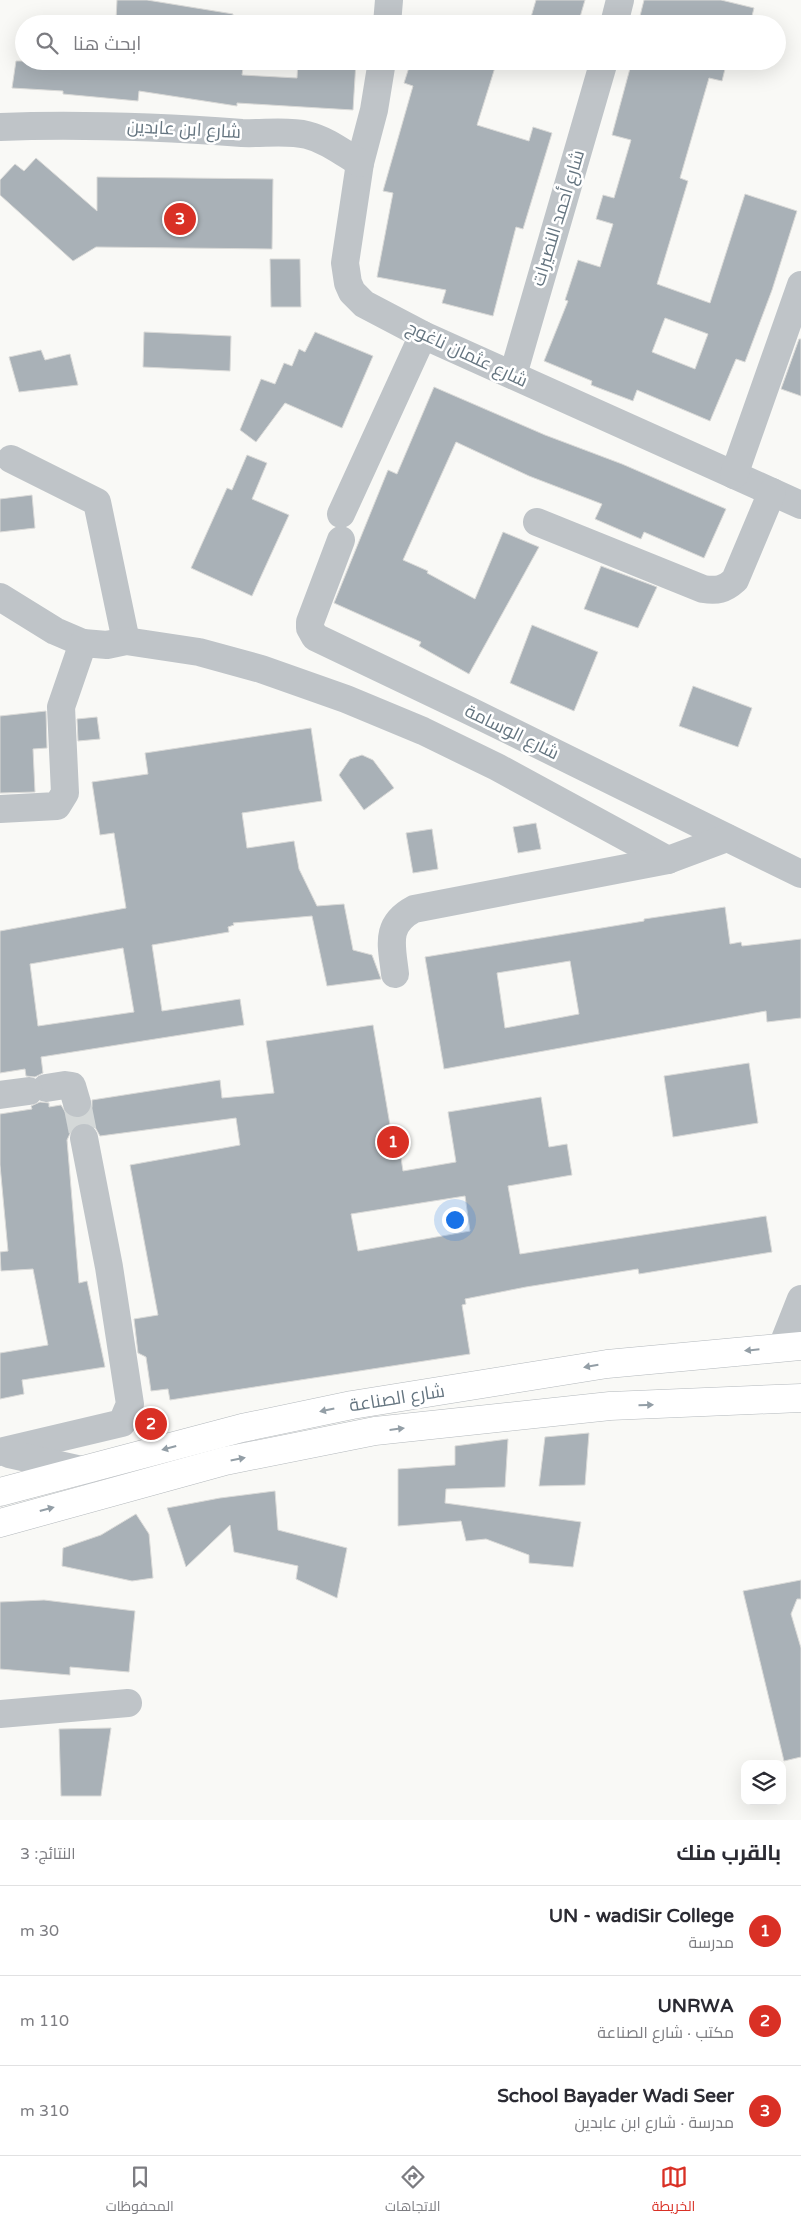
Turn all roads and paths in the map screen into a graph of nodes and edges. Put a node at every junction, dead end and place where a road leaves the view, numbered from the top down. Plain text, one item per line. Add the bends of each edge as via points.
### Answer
1 (389, 0) edge
2 (620, 0) edge
3 (387, 15) edge
4 (616, 15) edge
5 (381, 70) edge
6 (601, 70) edge
7 (0, 127) edge
8 (360, 164) junction
9 (801, 285) edge
10 (423, 335) junction
11 (513, 375) junction
12 (11, 459) dead end
13 (734, 475) junction
14 (772, 492) junction
15 (801, 505) edge
16 (537, 522) dead end
17 (0, 597) edge
18 (126, 641) junction
19 (83, 643) junction
20 (0, 809) edge
21 (726, 838) junction
22 (668, 860) junction
23 (801, 874) edge
24 (395, 974) dead end
25 (0, 1095) edge
26 (76, 1103) tunnel mouth
27 (84, 1138) tunnel mouth
28 (801, 1299) edge
29 (791, 1346) edge
30 (801, 1398) edge
31 (0, 1452) edge
32 (86, 1471) junction
33 (0, 1492) edge
34 (0, 1523) edge
35 (128, 1703) dead end
36 (0, 1714) edge

1 - 3 street
2 - 4 street
5 - 8 street, شارع عثمان ناغوج
6 - 11 street, شارع أحمد النصيرات
7 - 8 street, شارع ابن عابدين via 102,125 304,135 325,141
8 - 10 street, شارع عثمان ناغوج via 346,262 348,283 364,304
9 - 13 street
10 - 11 street, شارع عثمان ناغوج
10 - 21 street, شارع الوسامة via 341,527 310,622 315,637
11 - 13 street, شارع عثمان ناغوج
12 - 18 street via 97,502
13 - 14 street, شارع عثمان ناغوج
14 - 15 street, شارع عثمان ناغوج
14 - 16 street via 735,580 720,590 703,589
17 - 19 street via 55,631
18 - 19 street via 106,645
18 - 22 street via 198,652 261,669 346,699 423,731 496,767
19 - 20 street via 61,707 65,793 57,806
21 - 22 street
21 - 23 street, شارع الوسامة
22 - 24 street via 414,910 400,918 391,934
25 - 26 street via 65,1085 72,1086
27 - 31 street via 109,1267 130,1404 122,1423
28 - 29 street
29 -> 32 main road, شارع الصناعة via 607,1364 352,1405 242,1428
34 -> 30 main road, شارع الصناعة via 225,1461 375,1431 610,1406
31 - 32 street
32 - 33 main road, شارع الصناعة
35 - 36 street

